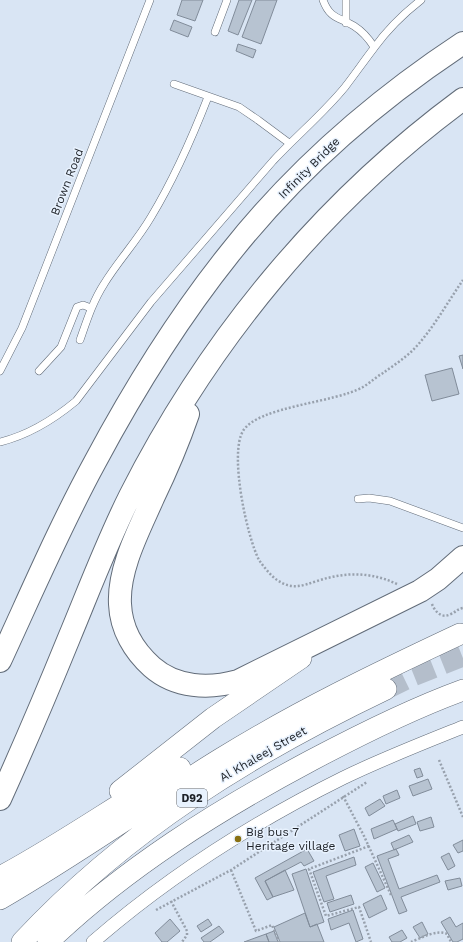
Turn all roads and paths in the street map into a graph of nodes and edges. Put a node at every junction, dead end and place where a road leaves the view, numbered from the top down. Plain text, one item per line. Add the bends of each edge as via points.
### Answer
1 (150, 0) edge
2 (227, 0) edge
3 (323, 0) edge
4 (346, 0) edge
5 (420, 0) edge
6 (346, 23) junction
7 (215, 32) dead end
8 (463, 43) edge
9 (374, 47) junction
10 (174, 84) dead end
11 (208, 97) junction
12 (463, 99) edge
13 (289, 143) junction
14 (463, 280) edge
15 (91, 308) junction
16 (80, 340) dead end
17 (0, 371) edge
18 (39, 371) dead end
19 (202, 374) junction
20 (0, 442) edge
21 (358, 499) dead end
22 (463, 528) edge
23 (463, 556) edge
24 (419, 599) junction
25 (463, 608) edge
26 (337, 631) junction
27 (460, 634) dead end
28 (0, 661) edge
29 (386, 689) tunnel mouth
30 (463, 690) edge
31 (324, 700) junction
32 (463, 726) edge
33 (439, 760) dead end
34 (370, 779) dead end
35 (344, 796) junction
36 (0, 799) edge
37 (463, 817) edge
38 (56, 845) junction
39 (369, 846) junction
40 (231, 870) junction
41 (0, 877) edge
42 (392, 895) dead end
43 (0, 899) edge
44 (171, 901) junction
45 (151, 912) dead end
46 (102, 937) edge
47 (22, 942) edge
48 (48, 942) edge
49 (93, 942) edge
50 (182, 942) edge
51 (279, 942) edge
52 (371, 942) edge
53 (412, 942) edge
54 (451, 942) edge

1 - 17 lane, Brown Road via 22,328
2 - 7 lane
3 - 6 lane via 332,15
4 - 6 lane
5 - 9 lane via 399,18
6 - 9 lane via 361,32
8 - 28 highway, Infinity Bridge via 379,104 313,162 243,237 205,286 142,380 94,463
9 - 13 lane via 341,92
10 - 11 lane
11 - 13 lane via 247,112
11 - 15 lane via 176,171
12 - 19 highway via 404,145 340,204 280,269 226,338
13 - 20 lane via 151,302 76,401 44,424
14 - 24 path via 423,338 413,350 396,363 362,387 258,418 243,430 239,444 237,460 248,526 259,559 277,580 296,587 330,577 371,576 397,584
15 - 16 lane
15 - 18 lane via 83,305 76,307 60,347
19 - 26 highway via 121,580 120,605 130,641 145,660 165,675 189,684 214,686 238,681
19 - 36 highway via 152,455 111,537
21 - 22 lane via 390,501
23 - 24 highway
24 - 25 path via 443,615 450,615
24 - 26 highway
26 - 38 main road via 314,650 182,741
27 - 31 main road, Al Khaleej Street
29 - 47 main road, Al Khaleej Street / D92 via 288,739 186,801 91,874
30 - 48 main road via 343,744 227,809 133,872
31 - 38 main road, Al Khaleej Street via 205,754 137,793
31 - 43 main road, Al Khaleej Street via 223,757 86,847
32 - 46 street via 369,766 250,829 167,883 136,906
33 - 37 path
34 - 35 path
35 - 39 path
35 - 40 path
38 - 41 main road, Al Khaleej Street
39 - 42 path
39 - 52 path via 309,870 326,916 360,907
40 - 44 path
40 - 51 path via 256,931 272,925
44 - 45 path
44 - 50 path via 186,931
46 - 49 street
53 - 54 path via 442,932 447,934

